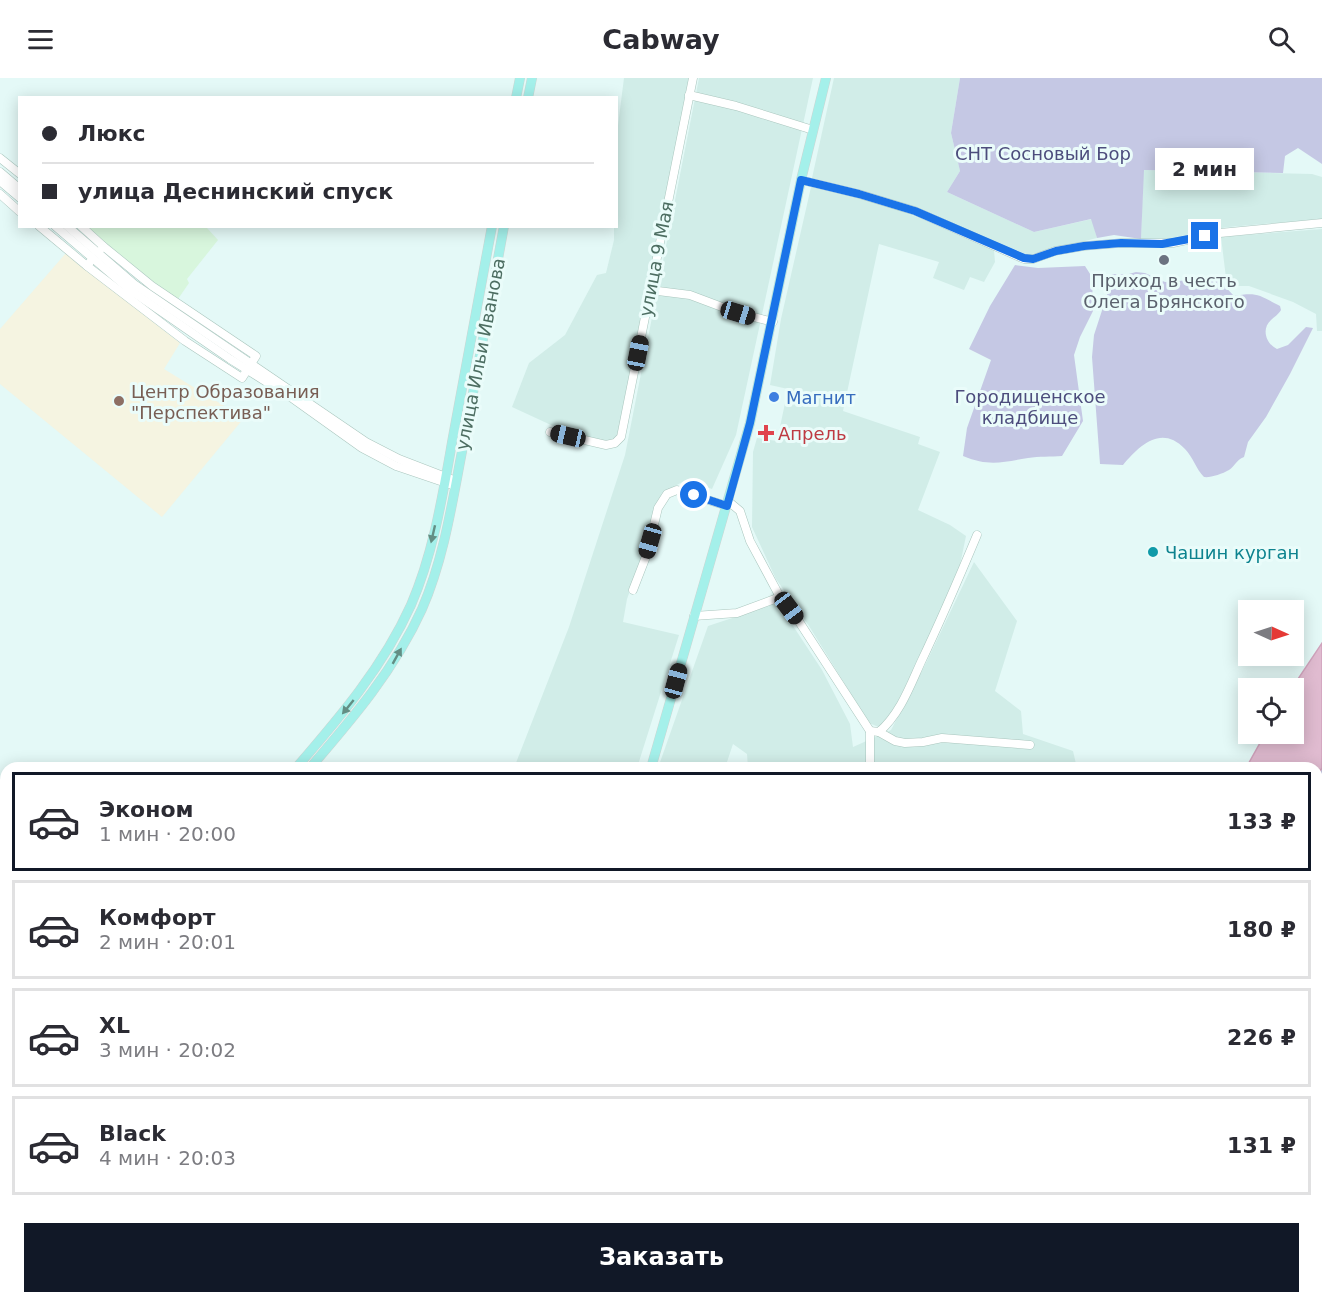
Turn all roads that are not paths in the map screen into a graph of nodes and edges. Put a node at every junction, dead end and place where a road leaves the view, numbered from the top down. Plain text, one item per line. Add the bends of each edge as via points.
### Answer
1 (520, 78) edge
2 (532, 78) edge
3 (693, 78) edge
4 (826, 78) edge
5 (689, 95) junction
6 (516, 96) edge
7 (528, 96) edge
8 (813, 130) junction
9 (0, 158) edge
10 (0, 172) edge
11 (18, 172) edge
12 (801, 180) junction
13 (0, 181) edge
14 (18, 187) edge
15 (0, 194) edge
16 (18, 196) edge
17 (18, 210) edge
18 (1322, 223) edge
19 (41, 228) edge
20 (58, 228) edge
21 (69, 228) edge
22 (82, 228) edge
23 (492, 228) edge
24 (504, 228) edge
25 (98, 253) junction
26 (87, 266) junction
27 (650, 290) junction
28 (772, 322) junction
29 (249, 366) junction
30 (550, 432) dead end
31 (445, 480) junction
32 (456, 484) junction
33 (728, 503) junction
34 (977, 535) dead end
35 (633, 590) dead end
36 (780, 597) junction
37 (694, 616) junction
38 (870, 730) junction
39 (879, 732) junction
40 (1030, 745) dead end
41 (301, 762) edge
42 (315, 762) edge
43 (653, 762) edge
44 (870, 762) edge

1 - 6 main road
2 - 7 main road
3 - 5 street, улица 9 Мая
4 - 8 main road
5 - 8 street
5 - 27 street, улица 9 Мая
8 - 12 main road
9 - 11 street
10 - 14 street
12 - 18 street via 915,211 1033,259 1084,246 1173,243 1257,228
12 - 28 main road
13 - 16 street
15 - 17 street
19 - 26 street
20 - 25 street
21 - 25 street
22 - 25 street
23 - 31 main road, улица Ильи Иванова
24 - 32 main road, улица Ильи Иванова
25 - 26 street
25 - 29 street via 130,290
25 - 29 street via 256,356
26 - 29 street via 185,341 242,378
27 - 28 street via 690,295
27 - 30 street, улица 9 Мая via 621,437 606,445
28 - 33 main road
29 - 31 street via 382,451
31 - 32 street
31 -> 41 main road, улица Ильи Иванова via 422,574 397,633 359,692
42 -> 32 main road, улица Ильи Иванова via 379,686 422,609 434,577
33 - 35 street via 677,490 667,494 658,508
33 - 36 street via 740,511 750,541
33 - 37 main road
34 - 39 street via 902,703
36 - 37 street via 737,613
36 - 38 street
37 - 43 main road
38 - 39 street
38 - 44 street
39 - 40 street via 905,743 942,738

